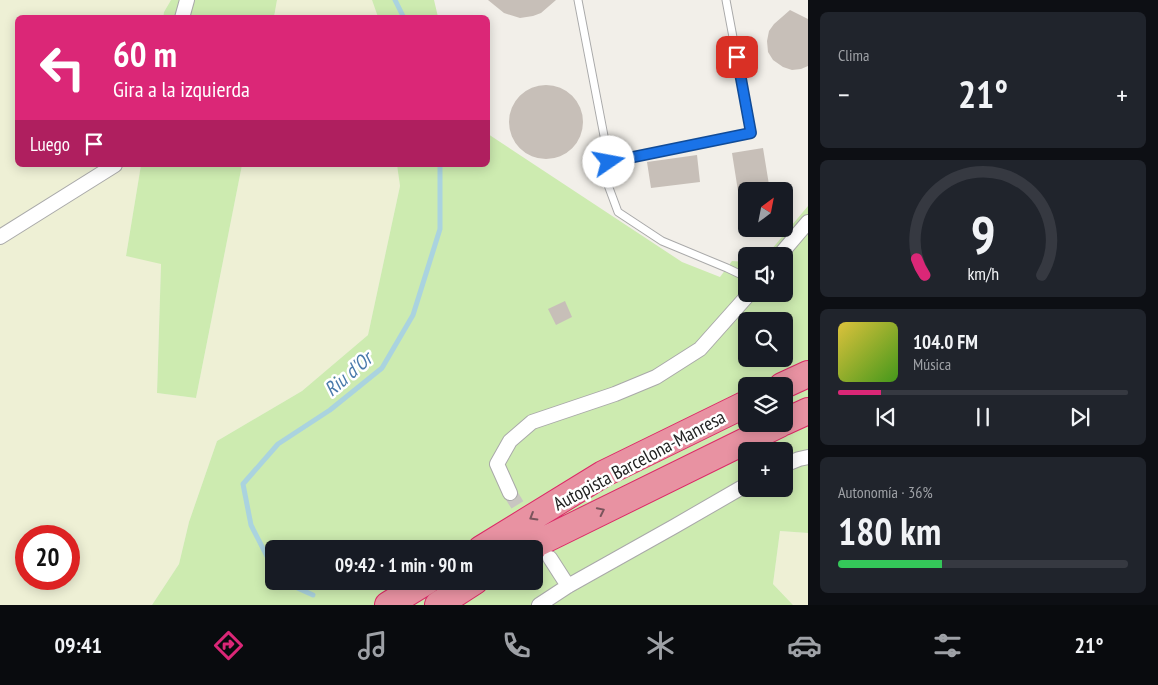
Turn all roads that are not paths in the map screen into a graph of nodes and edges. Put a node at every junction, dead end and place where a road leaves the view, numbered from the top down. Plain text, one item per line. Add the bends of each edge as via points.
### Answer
1 (187, 0) edge
2 (578, 0) edge
3 (726, 0) edge
4 (183, 15) edge
5 (609, 162) junction
6 (112, 167) edge
7 (808, 222) edge
8 (0, 237) edge
9 (787, 247) edge
10 (738, 273) edge
11 (743, 302) edge
12 (808, 374) edge
13 (793, 381) edge
14 (738, 408) edge
15 (808, 412) edge
16 (793, 418) edge
17 (764, 432) edge
18 (808, 457) edge
19 (793, 461) edge
20 (738, 490) edge
21 (510, 493) tunnel mouth
22 (496, 540) edge
23 (543, 541) edge
24 (550, 558) dead end
25 (568, 586) junction
26 (412, 590) edge
27 (462, 590) edge
28 (388, 605) edge
29 (438, 605) edge
30 (539, 605) edge

1 - 4 street
2 - 5 lane
3 - 5 lane via 751,133
5 - 10 lane via 608,185 618,212 662,241
6 - 8 street
7 - 9 street
11 - 21 street via 700,349 656,377 532,422 510,440 497,464
12 - 13 highway
14 -> 22 highway, Autopista Barcelona-Manresa via 604,474
15 - 16 highway
23 -> 17 highway, Autopista Barcelona-Manresa
18 - 19 street
20 - 25 street
24 - 25 street
25 - 30 street
26 - 28 highway
27 - 29 highway

